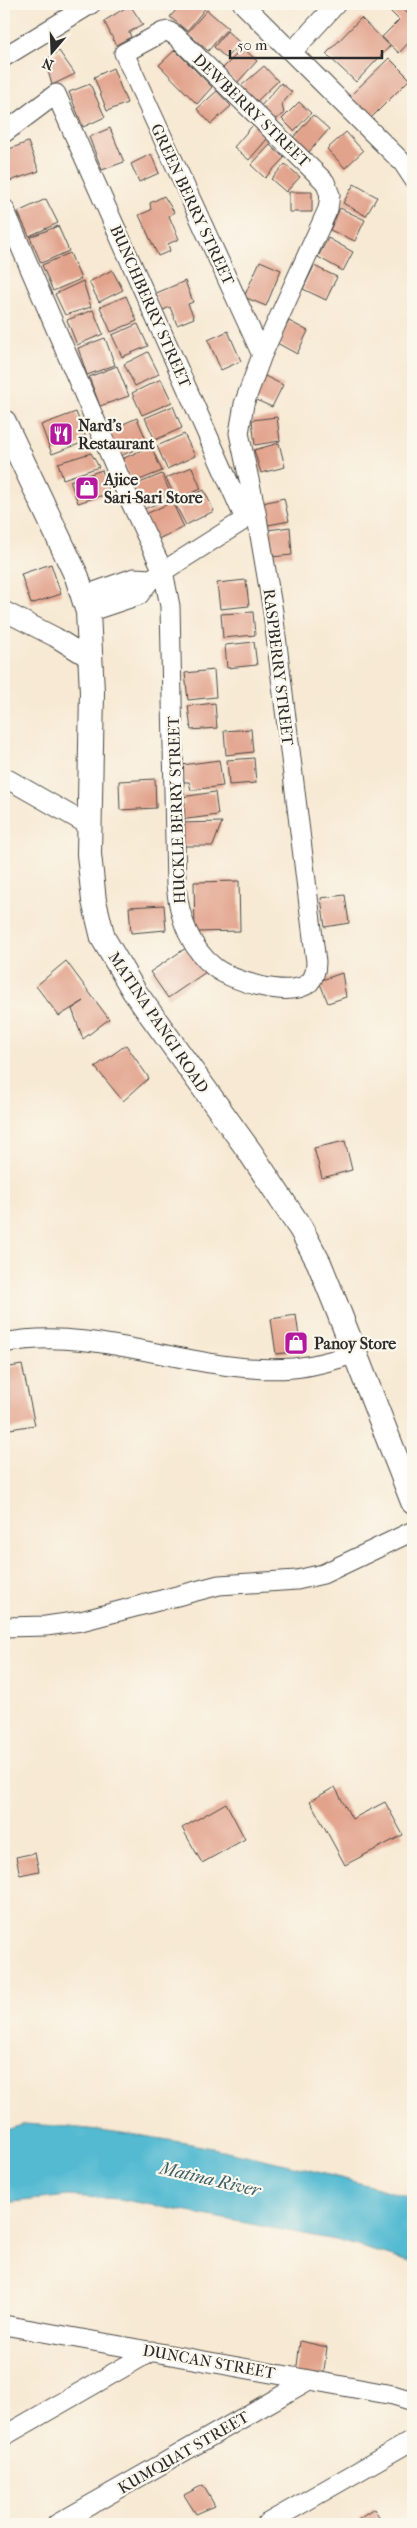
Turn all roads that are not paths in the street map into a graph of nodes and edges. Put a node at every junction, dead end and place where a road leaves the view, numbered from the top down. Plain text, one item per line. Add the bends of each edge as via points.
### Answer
1 (91, 4) edge
2 (243, 4) edge
3 (336, 4) edge
4 (292, 52) junction
5 (124, 53) joint
6 (4, 57) edge
7 (4, 133) edge
8 (413, 178) edge
9 (330, 195) joint
10 (4, 208) edge
11 (262, 355) junction
12 (4, 422) edge
13 (239, 433) junction
14 (210, 440) junction
15 (251, 516) junction
16 (157, 575) junction
17 (85, 604) junction
18 (4, 611) edge
19 (92, 660) junction
20 (4, 777) edge
21 (90, 826) junction
22 (310, 982) joint
23 (4, 1343) edge
24 (356, 1353) junction
25 (413, 1502) edge
26 (413, 1531) edge
27 (4, 1627) edge
28 (4, 2325) edge
29 (152, 2351) junction
30 (309, 2380) junction
31 (413, 2401) edge
32 (4, 2436) edge
33 (413, 2440) edge
34 (57, 2524) edge
35 (266, 2524) edge

1 - 6 street
2 - 4 street
3 - 4 street
4 - 8 street
5 - 9 street, DEWBERRY STREET via 159,33 168,31 176,36 325,182
5 - 11 street, GREEN BERRY STREET
7 - 14 street, BUNCHBERRY STREET via 56,94
9 - 11 street, RASPBERRY STREET via 328,209
10 - 16 street, HUCKLE BERRY STREET via 126,492
11 - 13 street, RASPBERRY STREET via 244,404
12 - 17 street, MATINA PANGI ROAD via 73,568
13 - 14 street
13 - 15 street, RASPBERRY STREET
14 - 15 street, BUNCHBERRY STREET
15 - 16 street
15 - 22 street, RASPBERRY STREET via 278,652 316,962
16 - 17 street via 134,578
16 - 22 street, HUCKLE BERRY STREET via 170,606 176,885 184,924 200,953 229,976 281,989
17 - 19 street, MATINA PANGI ROAD
18 - 19 street
19 - 21 street, MATINA PANGI ROAD
20 - 21 street
21 - 24 street, MATINA PANGI ROAD via 94,901 100,929 112,957 250,1152 300,1229 319,1263
23 - 24 street via 87,1341 218,1364 260,1368 293,1368 325,1363
24 - 25 street, MATINA PANGI ROAD
26 - 27 street via 323,1574 297,1580 220,1585 81,1621
28 - 29 street, DUNCAN STREET
29 - 30 street, DUNCAN STREET
29 - 32 street
30 - 31 street, DUNCAN STREET
30 - 34 street, KUMQUAT STREET
33 - 35 street

